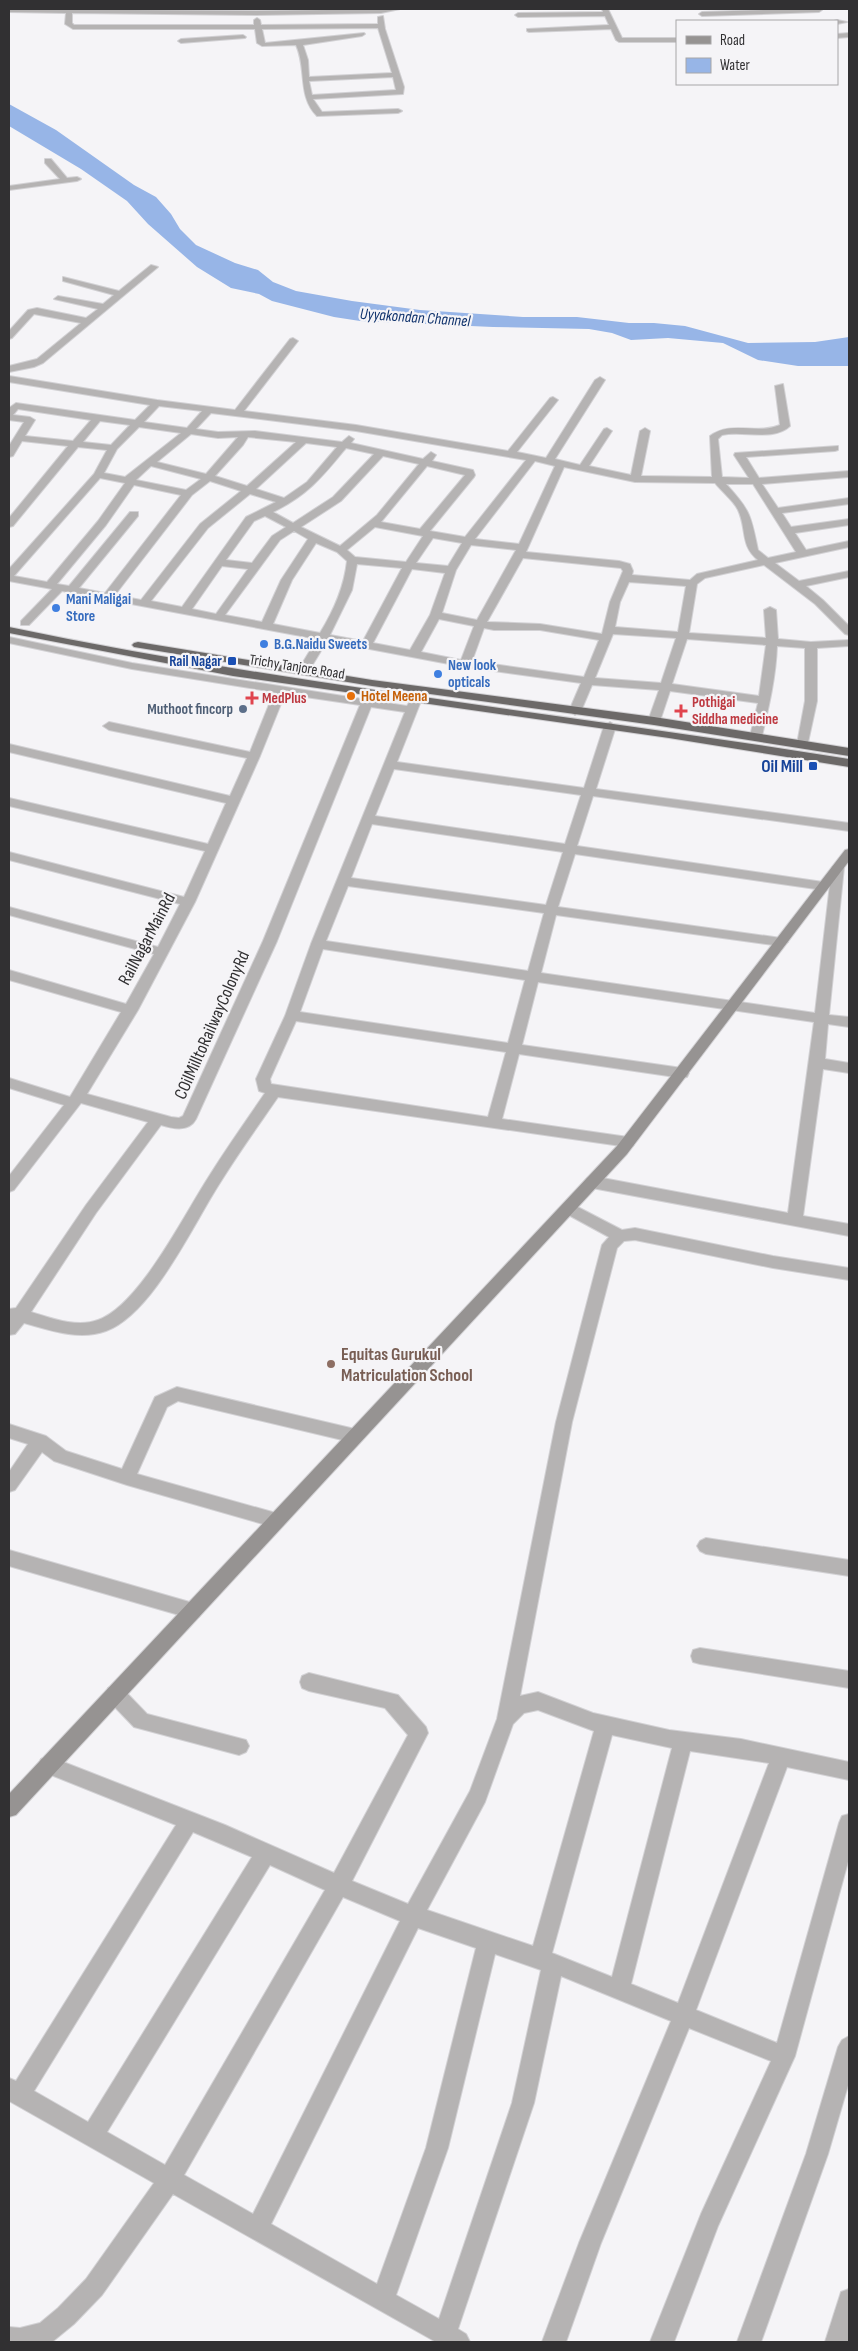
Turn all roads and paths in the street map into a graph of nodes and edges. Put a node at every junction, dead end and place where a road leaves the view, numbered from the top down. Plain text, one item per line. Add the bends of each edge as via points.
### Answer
1 (397, 9) edge
2 (9, 10) edge
3 (756, 10) edge
4 (819, 10) edge
5 (606, 11) edge
6 (69, 12) junction
7 (380, 12) junction
8 (256, 13) junction
9 (702, 14) dead end
10 (518, 15) dead end
11 (612, 27) junction
12 (258, 28) junction
13 (382, 28) junction
14 (529, 30) dead end
15 (260, 36) junction
16 (676, 40) edge
17 (180, 41) dead end
18 (300, 43) junction
19 (396, 75) junction
20 (306, 79) junction
21 (309, 97) junction
22 (398, 111) dead end
23 (48, 162) dead end
24 (9, 176) edge
25 (77, 179) dead end
26 (65, 180) junction
27 (12, 187) edge
28 (154, 267) dead end
29 (66, 278) dead end
30 (120, 294) junction
31 (58, 299) dead end
32 (103, 308) junction
33 (86, 321) junction
34 (9, 336) edge
35 (293, 341) dead end
36 (9, 369) edge
37 (9, 380) edge
38 (600, 380) dead end
39 (780, 386) dead end
40 (553, 400) dead end
41 (157, 403) junction
42 (209, 409) junction
43 (238, 412) junction
44 (9, 413) edge
45 (9, 417) edge
46 (98, 417) junction
47 (139, 423) junction
48 (356, 428) junction
49 (190, 430) junction
50 (607, 431) dead end
51 (645, 431) dead end
52 (244, 435) junction
53 (18, 438) junction
54 (303, 441) junction
55 (76, 443) junction
56 (439, 444) junction
57 (345, 445) junction
58 (113, 448) junction
59 (835, 448) dead end
60 (381, 453) junction
61 (9, 454) edge
62 (510, 455) junction
63 (533, 458) junction
64 (151, 462) junction
65 (426, 462) junction
66 (548, 462) junction
67 (561, 464) junction
68 (582, 469) junction
69 (849, 474) edge
70 (98, 475) junction
71 (208, 478) junction
72 (635, 480) junction
73 (717, 480) junction
74 (756, 480) junction
75 (130, 481) junction
76 (246, 490) junction
77 (188, 494) junction
78 (849, 501) edge
79 (284, 502) junction
80 (263, 511) junction
81 (775, 511) junction
82 (134, 514) dead end
83 (849, 522) edge
84 (9, 524) edge
85 (373, 524) junction
86 (292, 526) junction
87 (787, 531) junction
88 (427, 533) junction
89 (314, 538) junction
90 (468, 541) junction
91 (849, 544) edge
92 (342, 550) junction
93 (521, 551) junction
94 (803, 554) junction
95 (352, 560) junction
96 (766, 561) junction
97 (219, 562) junction
98 (409, 565) junction
99 (256, 567) junction
100 (451, 570) junction
101 (849, 574) edge
102 (9, 577) edge
103 (625, 578) junction
104 (692, 583) junction
105 (798, 585) junction
106 (53, 588) junction
107 (71, 591) junction
108 (107, 597) junction
109 (143, 604) junction
110 (770, 610) dead end
111 (184, 612) junction
112 (436, 615) junction
113 (218, 618) junction
114 (9, 619) edge
115 (25, 623) junction
116 (480, 624) junction
117 (266, 627) junction
118 (9, 630) edge
119 (849, 632) edge
120 (607, 634) junction
121 (683, 635) junction
122 (323, 636) junction
123 (9, 640) edge
124 (771, 642) junction
125 (849, 643) edge
126 (811, 644) junction
127 (367, 645) junction
128 (414, 654) junction
129 (465, 664) junction
130 (303, 672) junction
131 (588, 681) junction
132 (666, 687) junction
133 (281, 690) junction
134 (764, 700) junction
135 (367, 703) junction
136 (413, 706) junction
137 (575, 711) junction
138 (654, 721) junction
139 (109, 726) dead end
140 (610, 726) junction
141 (756, 736) junction
142 (802, 744) junction
143 (9, 748) edge
144 (849, 752) edge
145 (254, 756) junction
146 (849, 763) edge
147 (389, 765) junction
148 (589, 792) junction
149 (233, 801) junction
150 (9, 802) edge
151 (367, 819) junction
152 (849, 827) edge
153 (212, 849) junction
154 (570, 849) junction
155 (849, 853) edge
156 (9, 856) edge
157 (838, 867) junction
158 (343, 880) junction
159 (823, 886) junction
160 (188, 902) junction
161 (551, 910) junction
162 (9, 911) edge
163 (781, 942) junction
164 (318, 944) junction
165 (161, 952) junction
166 (9, 975) edge
167 (532, 977) junction
168 (731, 1007) junction
169 (131, 1010) junction
170 (292, 1016) junction
171 (821, 1019) junction
172 (849, 1022) edge
173 (513, 1048) junction
174 (817, 1063) junction
175 (849, 1068) edge
176 (682, 1073) junction
177 (9, 1083) edge
178 (274, 1091) junction
179 (76, 1100) junction
180 (158, 1119) junction
181 (494, 1122) junction
182 (628, 1142) junction
183 (12, 1178) edge
184 (592, 1182) junction
185 (568, 1208) junction
186 (795, 1219) junction
187 (849, 1230) edge
188 (620, 1236) junction
189 (849, 1274) edge
190 (14, 1315) edge
191 (9, 1329) edge
192 (9, 1431) edge
193 (355, 1436) junction
194 (40, 1440) junction
195 (127, 1478) junction
196 (9, 1485) edge
197 (277, 1520) junction
198 (706, 1546) dead end
199 (9, 1559) edge
200 (849, 1568) edge
201 (193, 1611) junction
202 (700, 1656) dead end
203 (849, 1680) edge
204 (309, 1682) dead end
205 (115, 1694) junction
206 (506, 1719) junction
207 (604, 1725) junction
208 (683, 1741) junction
209 (239, 1746) dead end
210 (781, 1756) junction
211 (48, 1765) junction
212 (849, 1771) edge
213 (9, 1808) edge
214 (189, 1821) junction
215 (849, 1823) edge
216 (266, 1853) junction
217 (339, 1885) junction
218 (413, 1916) junction
219 (488, 1942) junction
220 (547, 1962) junction
221 (619, 1991) junction
222 (684, 2016) junction
223 (849, 2047) edge
224 (784, 2056) junction
225 (14, 2092) edge
226 (92, 2136) junction
227 (169, 2180) junction
228 (258, 2230) junction
229 (382, 2300) junction
230 (849, 2300) edge
231 (452, 2338) edge
232 (9, 2339) edge
233 (554, 2342) edge
234 (662, 2342) edge
235 (749, 2342) edge
236 (837, 2342) edge

1 - 7 street
2 - 6 street via 58,9
3 - 4 street
3 - 9 street
5 - 10 street
5 - 11 street
6 - 8 street
6 - 12 street via 68,24 73,27
7 - 8 street
7 - 13 street
8 - 12 street
11 - 14 street
11 - 16 street via 619,40
12 - 13 street
12 - 15 street
13 - 18 street
13 - 19 street
15 - 17 street
15 - 18 street via 260,44 264,45
18 - 20 street via 304,51
19 - 20 street
19 - 21 street via 400,92
20 - 21 street
21 - 22 street via 320,114
23 - 26 street
24 - 27 street
25 - 26 street
26 - 27 street
28 - 30 street
29 - 30 street
30 - 32 street
31 - 32 street
32 - 33 street
33 - 34 street via 31,312
33 - 36 street via 37,363
35 - 43 street
37 - 41 street
38 - 66 street
39 - 73 street via 785,426 772,431 722,432 712,438
40 - 62 street
41 - 42 street
41 - 47 street
42 - 43 street
42 - 49 street
43 - 48 street
44 - 46 street via 16,406
45 - 53 street via 30,420
46 - 47 street
46 - 55 street
47 - 49 street
47 - 58 street
48 - 56 street
48 - 57 street
49 - 52 street
49 - 64 street
50 - 68 street
51 - 72 street
52 - 54 street via 269,435
52 - 71 street
53 - 55 street
53 - 61 street
54 - 57 street
54 - 76 street via 265,477
55 - 58 street
55 - 84 street
56 - 62 street
56 - 65 street
57 - 60 street
57 - 79 street via 311,484
58 - 70 street
59 - 74 street via 740,454
60 - 65 street
60 - 86 street via 337,499
62 - 63 street
63 - 66 street
63 - 90 street
64 - 71 street
64 - 75 street
65 - 85 street
65 - 88 street via 464,470 470,475
66 - 67 street
67 - 68 street
67 - 93 street
68 - 72 street
69 - 74 street
70 - 75 street
70 - 102 street
71 - 76 street
71 - 77 street
72 - 73 street
73 - 74 street
73 - 96 street via 741,506 753,551
74 - 81 street
75 - 77 street
75 - 106 street
76 - 79 street
76 - 109 street via 204,526
77 - 108 street
78 - 81 street
79 - 80 street
80 - 86 street
80 - 97 street via 250,519
81 - 87 street
82 - 107 street
83 - 87 street
85 - 88 street
85 - 92 street
86 - 89 street
86 - 99 street via 276,538
87 - 94 street
88 - 90 street
88 - 98 street
89 - 92 street
89 - 117 street via 297,560
90 - 93 street
90 - 100 street
91 - 94 street
92 - 95 street
93 - 103 street via 619,564 626,566
93 - 116 street
94 - 96 street
95 - 98 street
95 - 122 street via 352,578 345,598
96 - 104 street via 701,576
96 - 105 street
97 - 99 street
97 - 111 street
98 - 100 street
98 - 127 street
99 - 113 street
100 - 112 street
101 - 105 street
102 - 106 street
103 - 104 street
103 - 120 street
104 - 121 street
105 - 119 street
106 - 107 street
106 - 115 street
107 - 108 street
108 - 109 street
109 - 111 street
110 - 124 street
111 - 113 street
112 - 116 street
112 - 128 street
113 - 117 street
114 - 115 highway, Trichy Tanjore Road
115 - 130 highway, Trichy Tanjore Road via 88,637
116 - 120 street
116 - 129 street
117 - 122 street
118 - 136 highway, Trichy Tanjore Road
120 - 121 street
120 - 131 street
121 - 124 street
121 - 132 street
122 - 127 street
122 - 130 street
123 - 133 street via 132,666
124 - 126 street
124 - 134 street
125 - 126 street
126 - 142 street via 811,701
127 - 128 street
128 - 129 street
129 - 131 street
130 - 137 highway, Trichy Tanjore Road
131 - 132 street
131 - 137 street
132 - 134 street
132 - 138 street
133 - 135 street
133 - 145 street, RailNagarMainRd
134 - 141 street
135 - 136 street
135 - 180 street, COilMilltoRailwayColonyRd via 270,941 190,1119 185,1124
136 - 140 highway, Trichy Tanjore Road
136 - 147 street
137 - 138 highway, Trichy Tanjore Road
138 - 141 highway, Trichy Tanjore Road
139 - 145 street
140 - 146 highway, Trichy Tanjore Road
140 - 148 street
141 - 142 highway, Trichy Tanjore Road
142 - 144 highway, Trichy Tanjore Road
143 - 149 street
145 - 149 street, RailNagarMainRd
147 - 148 street
147 - 151 street
148 - 152 street
148 - 154 street
149 - 153 street, RailNagarMainRd
150 - 153 street
151 - 154 street
151 - 158 street
153 - 160 street, RailNagarMainRd
154 - 159 street
154 - 161 street
155 - 157 street
156 - 160 street
157 - 159 street
157 - 171 street
158 - 161 street
158 - 164 street
159 - 163 street
160 - 165 street, RailNagarMainRd
161 - 163 street
161 - 167 street
162 - 165 street
163 - 168 street
164 - 167 street
164 - 170 street
165 - 169 street, RailNagarMainRd
166 - 169 street
167 - 168 street
167 - 173 street
168 - 171 street
168 - 176 street
169 - 179 street, RailNagarMainRd
170 - 173 street
170 - 178 street via 263,1079 264,1087
171 - 172 street
171 - 174 street
173 - 176 street
173 - 181 street
174 - 175 street
174 - 186 street
176 - 182 street
177 - 179 street
178 - 181 street
178 - 190 street via 154,1278 120,1318 103,1326 79,1330
179 - 180 street
179 - 183 street, RailNagarMainRd
180 - 190 street
181 - 182 street
182 - 184 street
184 - 185 street
184 - 186 street
185 - 188 street
185 - 193 street
186 - 187 street
188 - 189 street via 635,1234
188 - 206 street via 610,1245 564,1422
190 - 191 street
192 - 194 street
193 - 195 street via 177,1394 161,1402
193 - 197 street
194 - 195 street via 60,1456
194 - 196 street
195 - 197 street
197 - 201 street
198 - 200 street
199 - 201 street
201 - 205 street
202 - 203 street
204 - 217 street via 392,1700 419,1733
205 - 209 street via 141,1720
205 - 211 street
206 - 207 street via 519,1705 538,1701
206 - 218 street via 478,1795
207 - 208 street
207 - 220 street
208 - 210 street
208 - 221 street
210 - 212 street
210 - 222 street
211 - 213 street
211 - 214 street
214 - 216 street
214 - 225 street
215 - 224 street
216 - 217 street
216 - 226 street
217 - 218 street
217 - 227 street
218 - 219 street
218 - 228 street
219 - 220 street
219 - 229 street via 437,2148
220 - 221 street
220 - 231 street via 523,2103
221 - 222 street
222 - 224 street
222 - 233 street via 590,2243
223 - 235 street via 817,2154
224 - 234 street via 709,2222
225 - 226 street
226 - 227 street
227 - 228 street
227 - 232 street via 94,2287 66,2316 46,2333 20,2340
228 - 229 street
229 - 231 street
230 - 236 street

